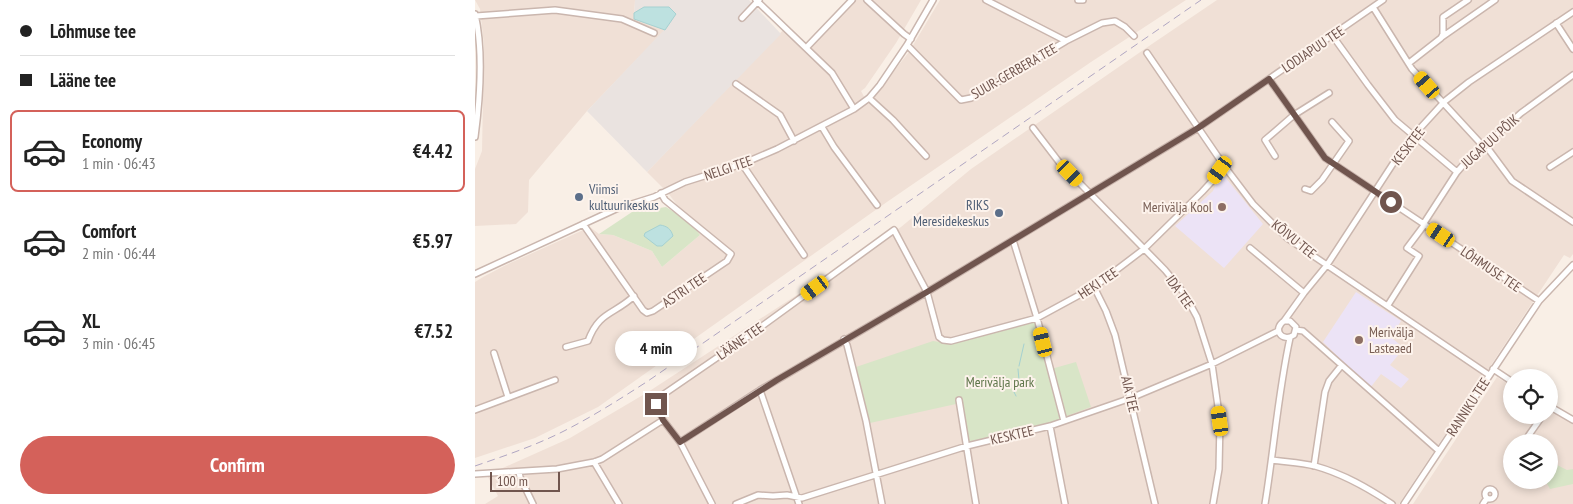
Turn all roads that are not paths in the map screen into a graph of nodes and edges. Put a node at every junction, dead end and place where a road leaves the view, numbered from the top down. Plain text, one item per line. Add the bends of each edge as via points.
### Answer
1 (852, 0) edge
2 (867, 0) edge
3 (933, 0) edge
4 (986, 0) edge
5 (1078, 0) edge
6 (1083, 0) edge
7 (1383, 0) edge
8 (1468, 0) edge
9 (1495, 0) edge
10 (758, 1) edge
11 (1373, 7) junction
12 (1573, 12) edge
13 (475, 15) edge
14 (742, 18) dead end
15 (1557, 23) junction
16 (654, 33) dead end
17 (1333, 35) junction
18 (1135, 36) dead end
19 (1441, 38) junction
20 (911, 39) junction
21 (1066, 41) junction
22 (907, 45) junction
23 (806, 48) junction
24 (1573, 49) edge
25 (1147, 53) dead end
26 (1409, 63) junction
27 (1573, 75) edge
28 (1269, 79) junction
29 (736, 84) dead end
30 (1329, 93) dead end
31 (869, 98) junction
32 (1443, 103) junction
33 (476, 108) edge
34 (854, 109) junction
35 (1294, 115) junction
36 (1332, 122) dead end
37 (821, 127) junction
38 (1033, 128) dead end
39 (1198, 128) junction
40 (1413, 136) junction
41 (475, 137) edge
42 (794, 141) junction
43 (1483, 146) junction
44 (1489, 150) dead end
45 (1573, 152) edge
46 (926, 156) dead end
47 (1275, 156) dead end
48 (742, 164) junction
49 (1333, 164) junction
50 (1225, 167) junction
51 (1550, 167) dead end
52 (1457, 172) junction
53 (1305, 189) dead end
54 (1374, 191) junction
55 (661, 193) junction
56 (1090, 194) junction
57 (877, 205) dead end
58 (1573, 222) edge
59 (583, 224) junction
60 (1424, 224) junction
61 (1013, 240) junction
62 (1250, 248) dead end
63 (1143, 249) junction
64 (803, 255) dead end
65 (1327, 265) junction
66 (1573, 265) edge
67 (475, 274) edge
68 (1094, 287) junction
69 (927, 292) junction
70 (1304, 293) junction
71 (634, 296) junction
72 (1539, 301) junction
73 (1388, 305) junction
74 (1037, 318) junction
75 (1285, 321) junction
76 (1296, 330) junction
77 (1278, 331) junction
78 (1289, 338) junction
79 (844, 339) junction
80 (567, 347) dead end
81 (494, 353) dead end
82 (1212, 364) junction
83 (1341, 366) junction
84 (1493, 369) junction
85 (1489, 375) junction
86 (1503, 376) edge
87 (555, 380) dead end
88 (760, 390) junction
89 (508, 397) junction
90 (1131, 398) junction
91 (959, 400) dead end
92 (475, 410) edge
93 (1558, 411) edge
94 (663, 420) junction
95 (1573, 420) edge
96 (1064, 421) junction
97 (1050, 426) junction
98 (680, 442) junction
99 (967, 446) junction
100 (1439, 451) junction
101 (1273, 460) junction
102 (594, 462) junction
103 (1314, 466) junction
104 (519, 472) junction
105 (475, 474) edge
106 (877, 475) junction
107 (797, 497) junction
108 (1487, 498) dead end
109 (533, 504) edge
110 (619, 504) edge
111 (712, 504) edge
112 (736, 504) edge
113 (799, 504) edge
114 (882, 504) edge
115 (976, 504) edge
116 (1065, 504) edge
117 (1155, 504) edge
118 (1213, 504) edge
119 (1265, 504) edge
120 (1392, 504) edge
121 (1404, 504) edge
122 (1483, 504) edge

1 - 23 street
2 - 20 street
3 - 20 street, NELGI TEE
4 - 21 street
5 - 6 street
7 - 11 street, LODJAPUU TEE
8 - 19 street via 1443,17
9 - 19 street
10 - 14 street
10 - 23 street
11 - 17 street, LODJAPUU TEE
11 - 26 street
12 - 15 street, KESKTEE
13 - 16 street via 555,10 622,19
13 - 33 street via 479,58
15 - 24 street
15 - 32 street, KESKTEE
17 - 28 street, LODJAPUU TEE
17 - 40 street via 1368,86 1395,120
18 - 21 street, SUUR-GERBERA TEE via 1115,22 1102,24
19 - 26 street
20 - 22 street, NELGI TEE
21 - 22 street, SUUR-GERBERA TEE via 971,98 961,100
22 - 31 street, NELGI TEE
23 - 34 street via 832,73
25 - 39 street, KÕIVU TEE
26 - 32 street
27 - 43 street, JUGAPUU PÕIK
28 - 35 street, LÕHMUSE TEE
28 - 39 street, LODJAPUU TEE
29 - 42 street via 780,115
30 - 35 street
31 - 34 street, NELGI TEE
31 - 46 street
32 - 40 street, KESKTEE
32 - 43 street
33 - 41 street
34 - 37 street, NELGI TEE
35 - 47 street via 1265,140
35 - 49 street, LÕHMUSE TEE via 1319,151
36 - 49 street via 1349,141
37 - 42 street, NELGI TEE
37 - 57 street
38 - 56 street, IDA TEE via 1059,162
39 - 50 street, KÕIVU TEE
39 - 56 street, LODJAPUU TEE
40 - 52 street
40 - 54 street, KESKTEE
42 - 48 street, NELGI TEE
43 - 52 street, JUGAPUU PÕIK
44 - 58 street via 1512,181
45 - 51 street
48 - 55 street, NELGI TEE
48 - 64 street
49 - 53 street via 1311,191
49 - 54 street, LÕHMUSE TEE
50 - 63 street, HEKI TEE
50 - 65 street, KÕIVU TEE via 1253,204 1287,238
52 - 60 street, JUGAPUU PÕIK
54 - 60 street, LÕHMUSE TEE
54 - 65 street, KESKTEE
55 - 59 street, NELGI TEE
55 - 71 street, ASTRI TEE via 665,200 731,254 727,261 653,311 647,313 643,310
56 - 61 street, LODJAPUU TEE
56 - 63 street, IDA TEE
59 - 67 street, NELGI TEE
59 - 71 street, ASTRI TEE
60 - 72 street, LÕHMUSE TEE
60 - 73 street, JUGAPUU PÕIK via 1407,248 1419,256
61 - 69 street, LODJAPUU TEE
61 - 74 street
62 - 70 street
63 - 68 street, HEKI TEE
63 - 82 street, IDA TEE via 1184,293 1197,317
65 - 70 street, KESKTEE
65 - 73 street, KÕIVU TEE
66 - 72 street, RANNIKU TEE
68 - 74 street, HEKI TEE
68 - 90 street, AIA TEE via 1115,335
69 - 74 street, HEKI TEE via 939,337 943,340 951,341
69 - 79 street, LODJAPUU TEE
69 - 94 street, LÄÄNE TEE via 894,230 663,394 656,401
70 - 75 street, KESKTEE
71 - 80 street via 607,313 593,329 588,341
72 - 84 street, RANNIKU TEE
73 - 85 street, KÕIVU TEE
74 - 96 street
75 - 76 street via 1292,322
75 - 77 street
76 - 78 street
76 - 83 street via 1303,331
77 - 78 street
77 - 82 street, KESKTEE
78 - 101 street
79 - 88 street, LODJAPUU TEE
79 - 106 street
81 - 89 street
82 - 90 street, KESKTEE
82 - 118 street, IDA TEE via 1221,444
83 - 100 street
83 - 103 street via 1325,392
84 - 85 street, RANNIKU TEE
84 - 86 street
85 - 100 street, RANNIKU TEE
87 - 89 street
88 - 98 street, LODJAPUU TEE
88 - 107 street
89 - 92 street
90 - 96 street, KESKTEE
90 - 117 street, AIA TEE
91 - 99 street
93 - 95 street
94 - 98 street, LÄÄNE TEE
94 - 102 street
96 - 97 street, KESKTEE
97 - 99 street, KESKTEE
97 - 116 street
98 - 111 street, LÄÄNE TEE
99 - 106 street, KESKTEE
99 - 115 street
100 - 121 street, RANNIKU TEE
101 - 103 street
101 - 119 street
102 - 104 street
102 - 110 street
103 - 120 street via 1363,485
104 - 105 street
104 - 109 street
106 - 107 street, KESKTEE
106 - 114 street
107 - 112 street, KESKTEE via 758,495
107 - 113 street
108 - 122 street

